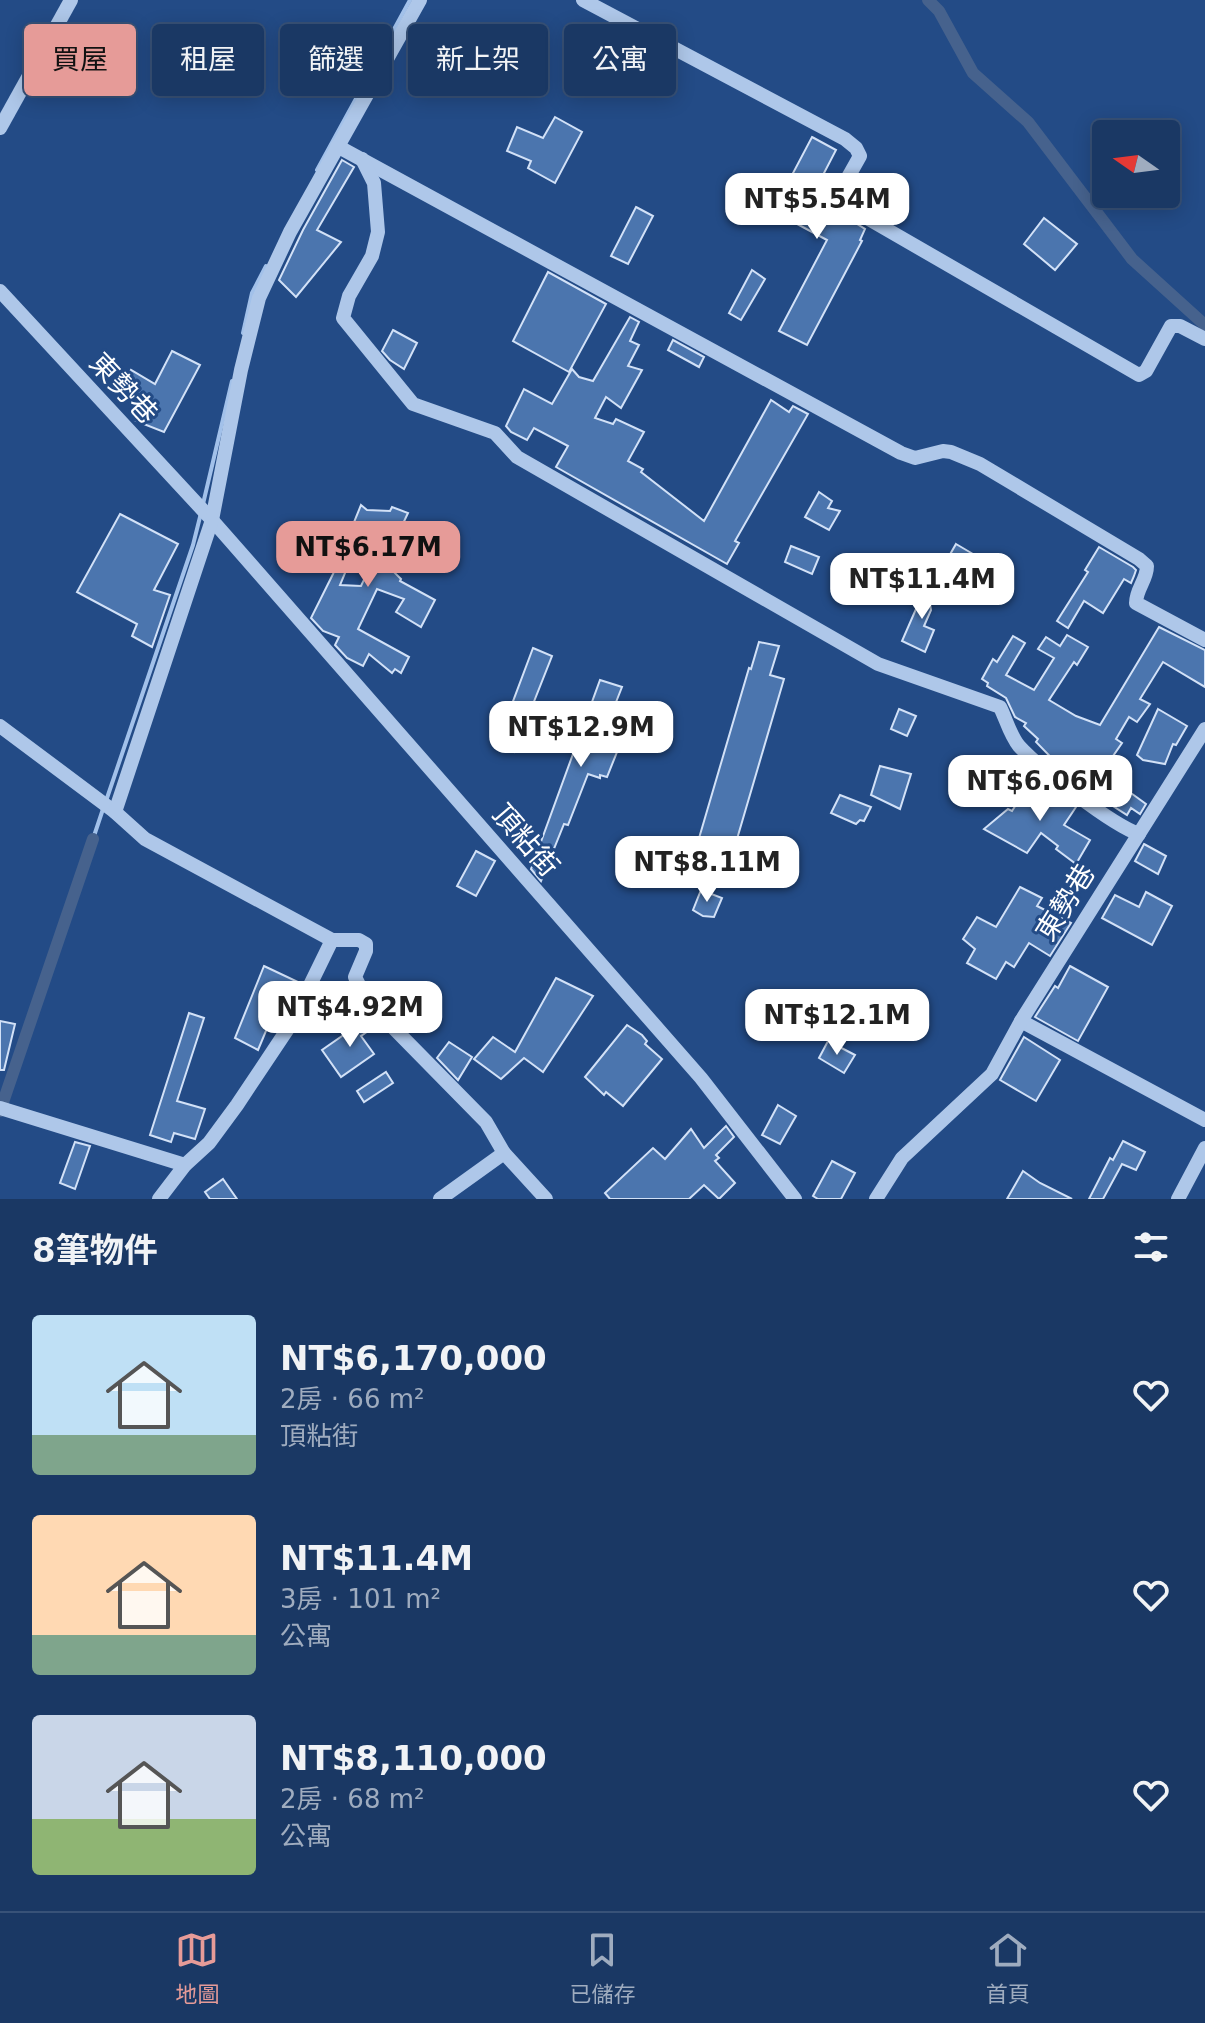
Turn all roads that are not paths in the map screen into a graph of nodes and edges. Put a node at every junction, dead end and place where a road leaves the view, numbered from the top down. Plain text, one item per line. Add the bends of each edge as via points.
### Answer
1 (71, 0) edge
2 (420, 0) edge
3 (583, 0) edge
4 (0, 128) edge
5 (337, 146) junction
6 (362, 159) junction
7 (0, 291) edge
8 (1205, 339) edge
9 (212, 520) junction
10 (1205, 640) edge
11 (0, 726) edge
12 (1205, 729) edge
13 (115, 812) junction
14 (1139, 834) junction
15 (332, 940) junction
16 (1021, 1021) junction
17 (0, 1108) edge
18 (1205, 1120) edge
19 (1205, 1148) edge
20 (504, 1153) junction
21 (185, 1165) junction
22 (159, 1199) edge
23 (440, 1199) edge
24 (546, 1199) edge
25 (795, 1199) edge
26 (876, 1199) edge
27 (1178, 1199) edge

1 - 4 street
2 - 5 street
3 - 8 street via 845,139 860,156 837,197 841,203 1139,375 1171,326
5 - 6 street
5 - 9 street via 259,298
6 - 10 street via 901,453 915,458 951,452 980,464 1139,559 1147,566 1136,603
6 - 14 street via 374,183 378,232 343,318 413,404 495,433 517,457 878,664 1000,707 1017,743 1043,769
7 - 9 street, 東勢巷
9 - 13 street
9 - 25 street, 頂粘街 via 701,1078
11 - 13 street
12 - 14 street, 東勢巷
13 - 15 street via 145,839
14 - 16 street, 東勢巷
15 - 20 street via 366,944 355,977 367,1001 486,1122
15 - 21 street via 291,1024 209,1143
16 - 18 street
16 - 26 street via 992,1074 902,1158
17 - 21 street
19 - 27 street
20 - 23 street
20 - 24 street
21 - 22 street

